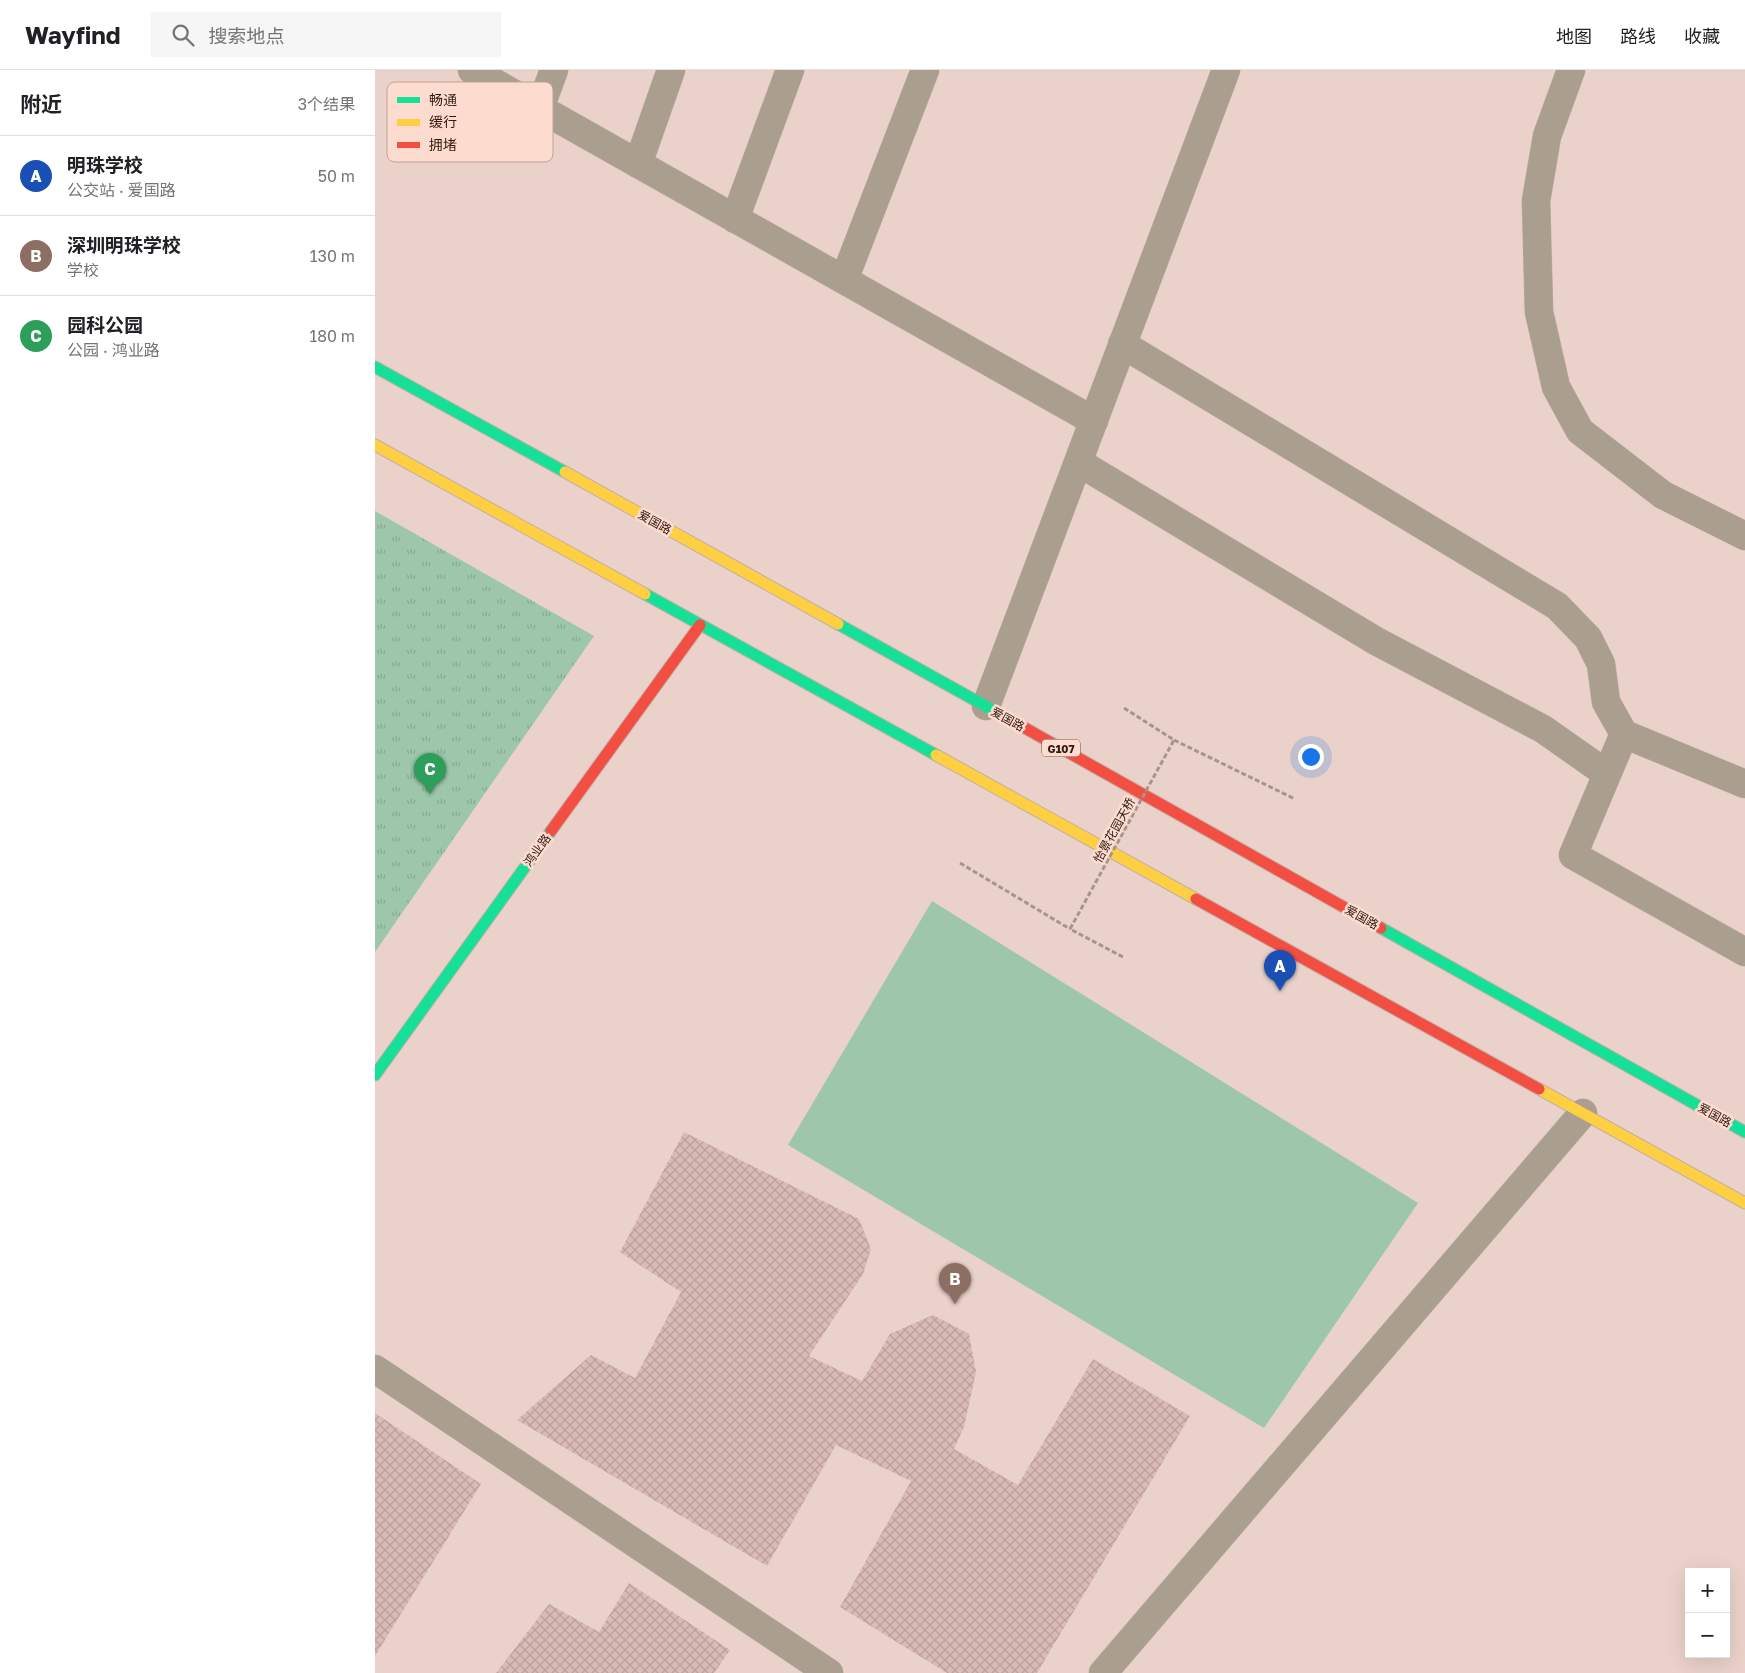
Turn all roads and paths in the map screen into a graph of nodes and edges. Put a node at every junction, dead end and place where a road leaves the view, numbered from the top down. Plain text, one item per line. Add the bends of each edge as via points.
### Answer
1 (472, 70) edge
2 (554, 70) edge
3 (671, 70) edge
4 (790, 70) edge
5 (925, 70) edge
6 (1226, 70) edge
7 (1571, 70) edge
8 (493, 82) edge
9 (550, 82) edge
10 (553, 116) edge
11 (637, 164) junction
12 (735, 218) junction
13 (844, 280) junction
14 (1122, 344) junction
15 (375, 367) edge
16 (1093, 421) junction
17 (375, 445) edge
18 (1078, 462) junction
19 (1745, 536) edge
20 (700, 625) junction
21 (986, 706) junction
22 (1124, 708) dead end
23 (1624, 734) junction
24 (1174, 740) junction
25 (1607, 774) junction
26 (1745, 784) edge
27 (1295, 799) dead end
28 (960, 863) dead end
29 (1070, 929) junction
30 (1745, 952) edge
31 (1123, 957) dead end
32 (375, 1075) edge
33 (1583, 1113) junction
34 (1745, 1132) edge
35 (1745, 1203) edge
36 (375, 1369) edge
37 (829, 1673) edge
38 (1103, 1673) edge

1 - 8 street
2 - 9 street
3 - 11 street
4 - 12 street
5 - 13 street
6 - 14 street
7 - 19 street via 1547,136 1535,201 1539,312 1556,387 1581,431 1663,496
10 - 11 street
11 - 12 street
12 - 13 street
13 - 16 street
14 - 16 street
14 - 23 street via 1557,606 1588,638 1601,664 1606,702
15 - 21 main road, 爱国路 / G107
16 - 18 street
17 - 20 main road
18 - 21 street
18 - 25 street via 1376,642 1543,729
20 - 32 main road, 鸿业路
20 - 33 main road
21 - 34 main road, 爱国路 / G107
22 - 24 path, bridge
23 - 25 street
23 - 26 street
24 - 27 path
24 - 29 path, 怡景花园天桥, bridge
25 - 30 street via 1573,856
28 - 29 path
29 - 31 path, bridge
33 - 35 main road
33 - 38 street
36 - 37 street

